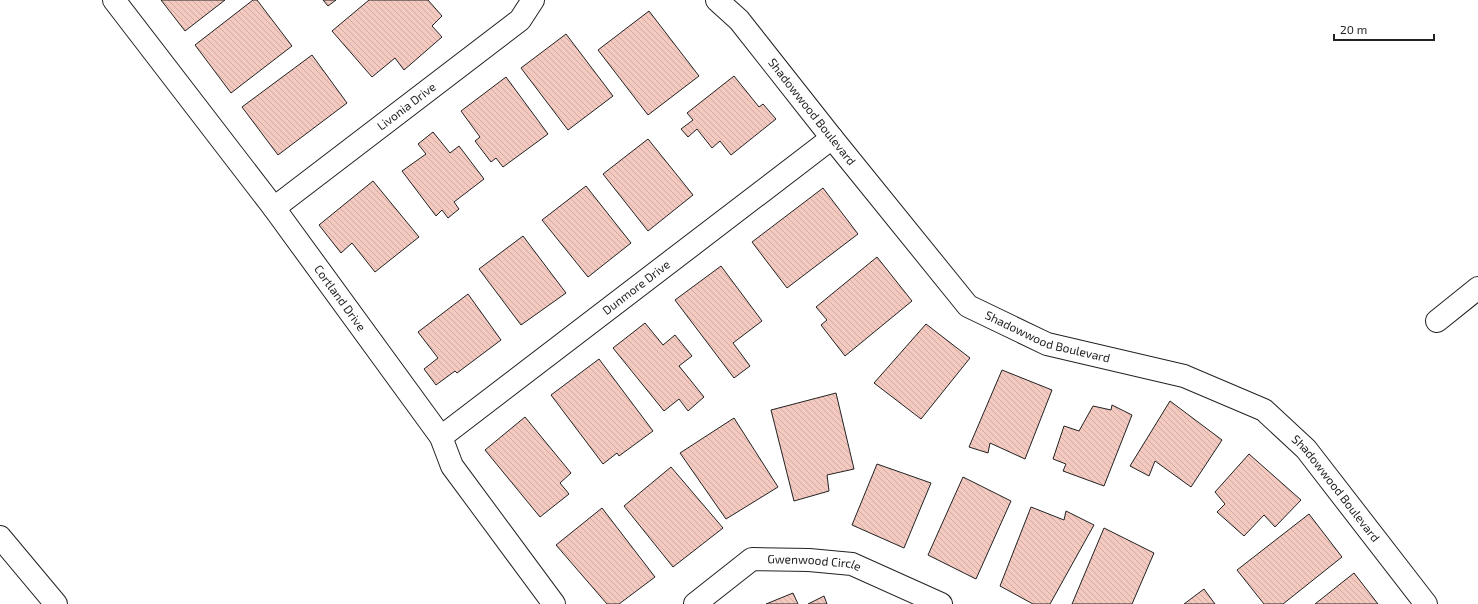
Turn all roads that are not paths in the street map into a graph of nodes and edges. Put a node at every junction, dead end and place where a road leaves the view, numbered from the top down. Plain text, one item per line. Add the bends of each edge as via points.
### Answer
1 (114, 0) edge
2 (533, 0) edge
3 (717, 0) edge
4 (832, 138) junction
5 (274, 208) junction
6 (1478, 288) edge
7 (1437, 321) dead end
8 (441, 437) junction
9 (0, 536) edge
10 (56, 604) edge
11 (554, 604) edge
12 (695, 604) edge
13 (941, 604) edge
14 (1426, 604) edge

1 - 5 street, Cortland Drive
2 - 5 street, Livonia Drive via 520,20
3 - 4 street, Shadowwood Boulevard via 740,20
4 - 8 street, Dunmore Drive
4 - 14 street, Shadowwood Boulevard via 968,306 1047,344 1184,376 1264,410 1306,449
5 - 8 street, Cortland Drive
6 - 7 street
8 - 11 street, Cortland Drive via 452,466
9 - 10 street
12 - 13 street, Gwenwood Circle via 752,559 852,564

